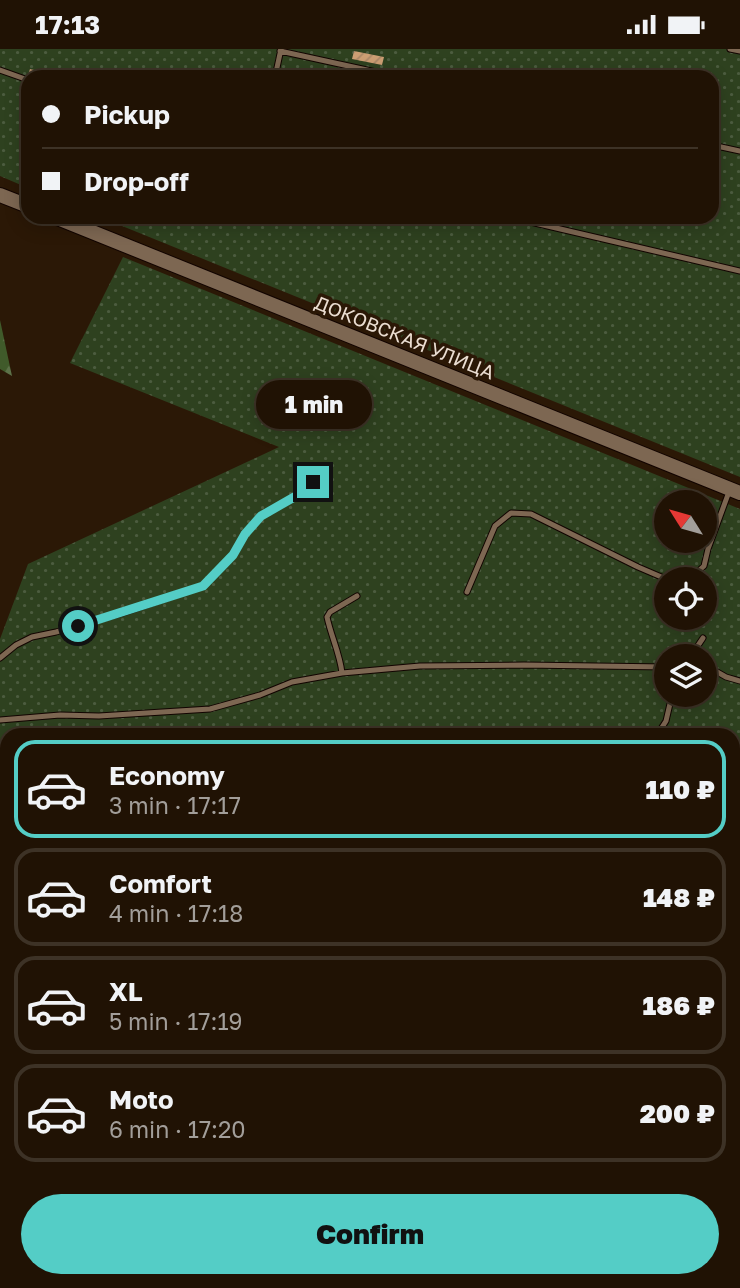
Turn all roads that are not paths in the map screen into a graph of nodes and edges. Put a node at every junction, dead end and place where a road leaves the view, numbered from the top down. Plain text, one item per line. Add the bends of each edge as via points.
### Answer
1 (730, 49) edge
2 (281, 50) edge
3 (740, 51) edge
4 (0, 69) edge
5 (277, 70) edge
6 (368, 70) edge
7 (21, 77) edge
8 (719, 146) edge
9 (740, 151) edge
10 (0, 195) edge
11 (21, 203) edge
12 (72, 224) edge
13 (539, 224) edge
14 (740, 271) edge
15 (313, 482) dead end
16 (735, 491) edge
17 (467, 591) dead end
18 (357, 596) dead end
19 (703, 638) dead end
20 (699, 644) edge
21 (0, 658) edge
22 (654, 667) edge
23 (717, 672) edge
24 (342, 673) junction
25 (740, 681) edge
26 (669, 707) edge
27 (0, 720) edge
28 (661, 728) edge

1 - 3 lane
2 - 5 lane
2 - 6 lane
4 - 7 lane
8 - 9 lane
10 - 11 street
12 - 16 street, ДОКОВСКАЯ УЛИЦА
13 - 14 lane
15 - 21 lane via 261,516 203,586 32,637
16 - 17 lane via 704,566 692,577 666,579 531,514 511,513 495,526
18 - 24 lane via 327,617
19 - 20 lane
22 - 24 lane via 420,666
23 - 25 lane
24 - 27 lane via 292,682 210,709
26 - 28 lane

